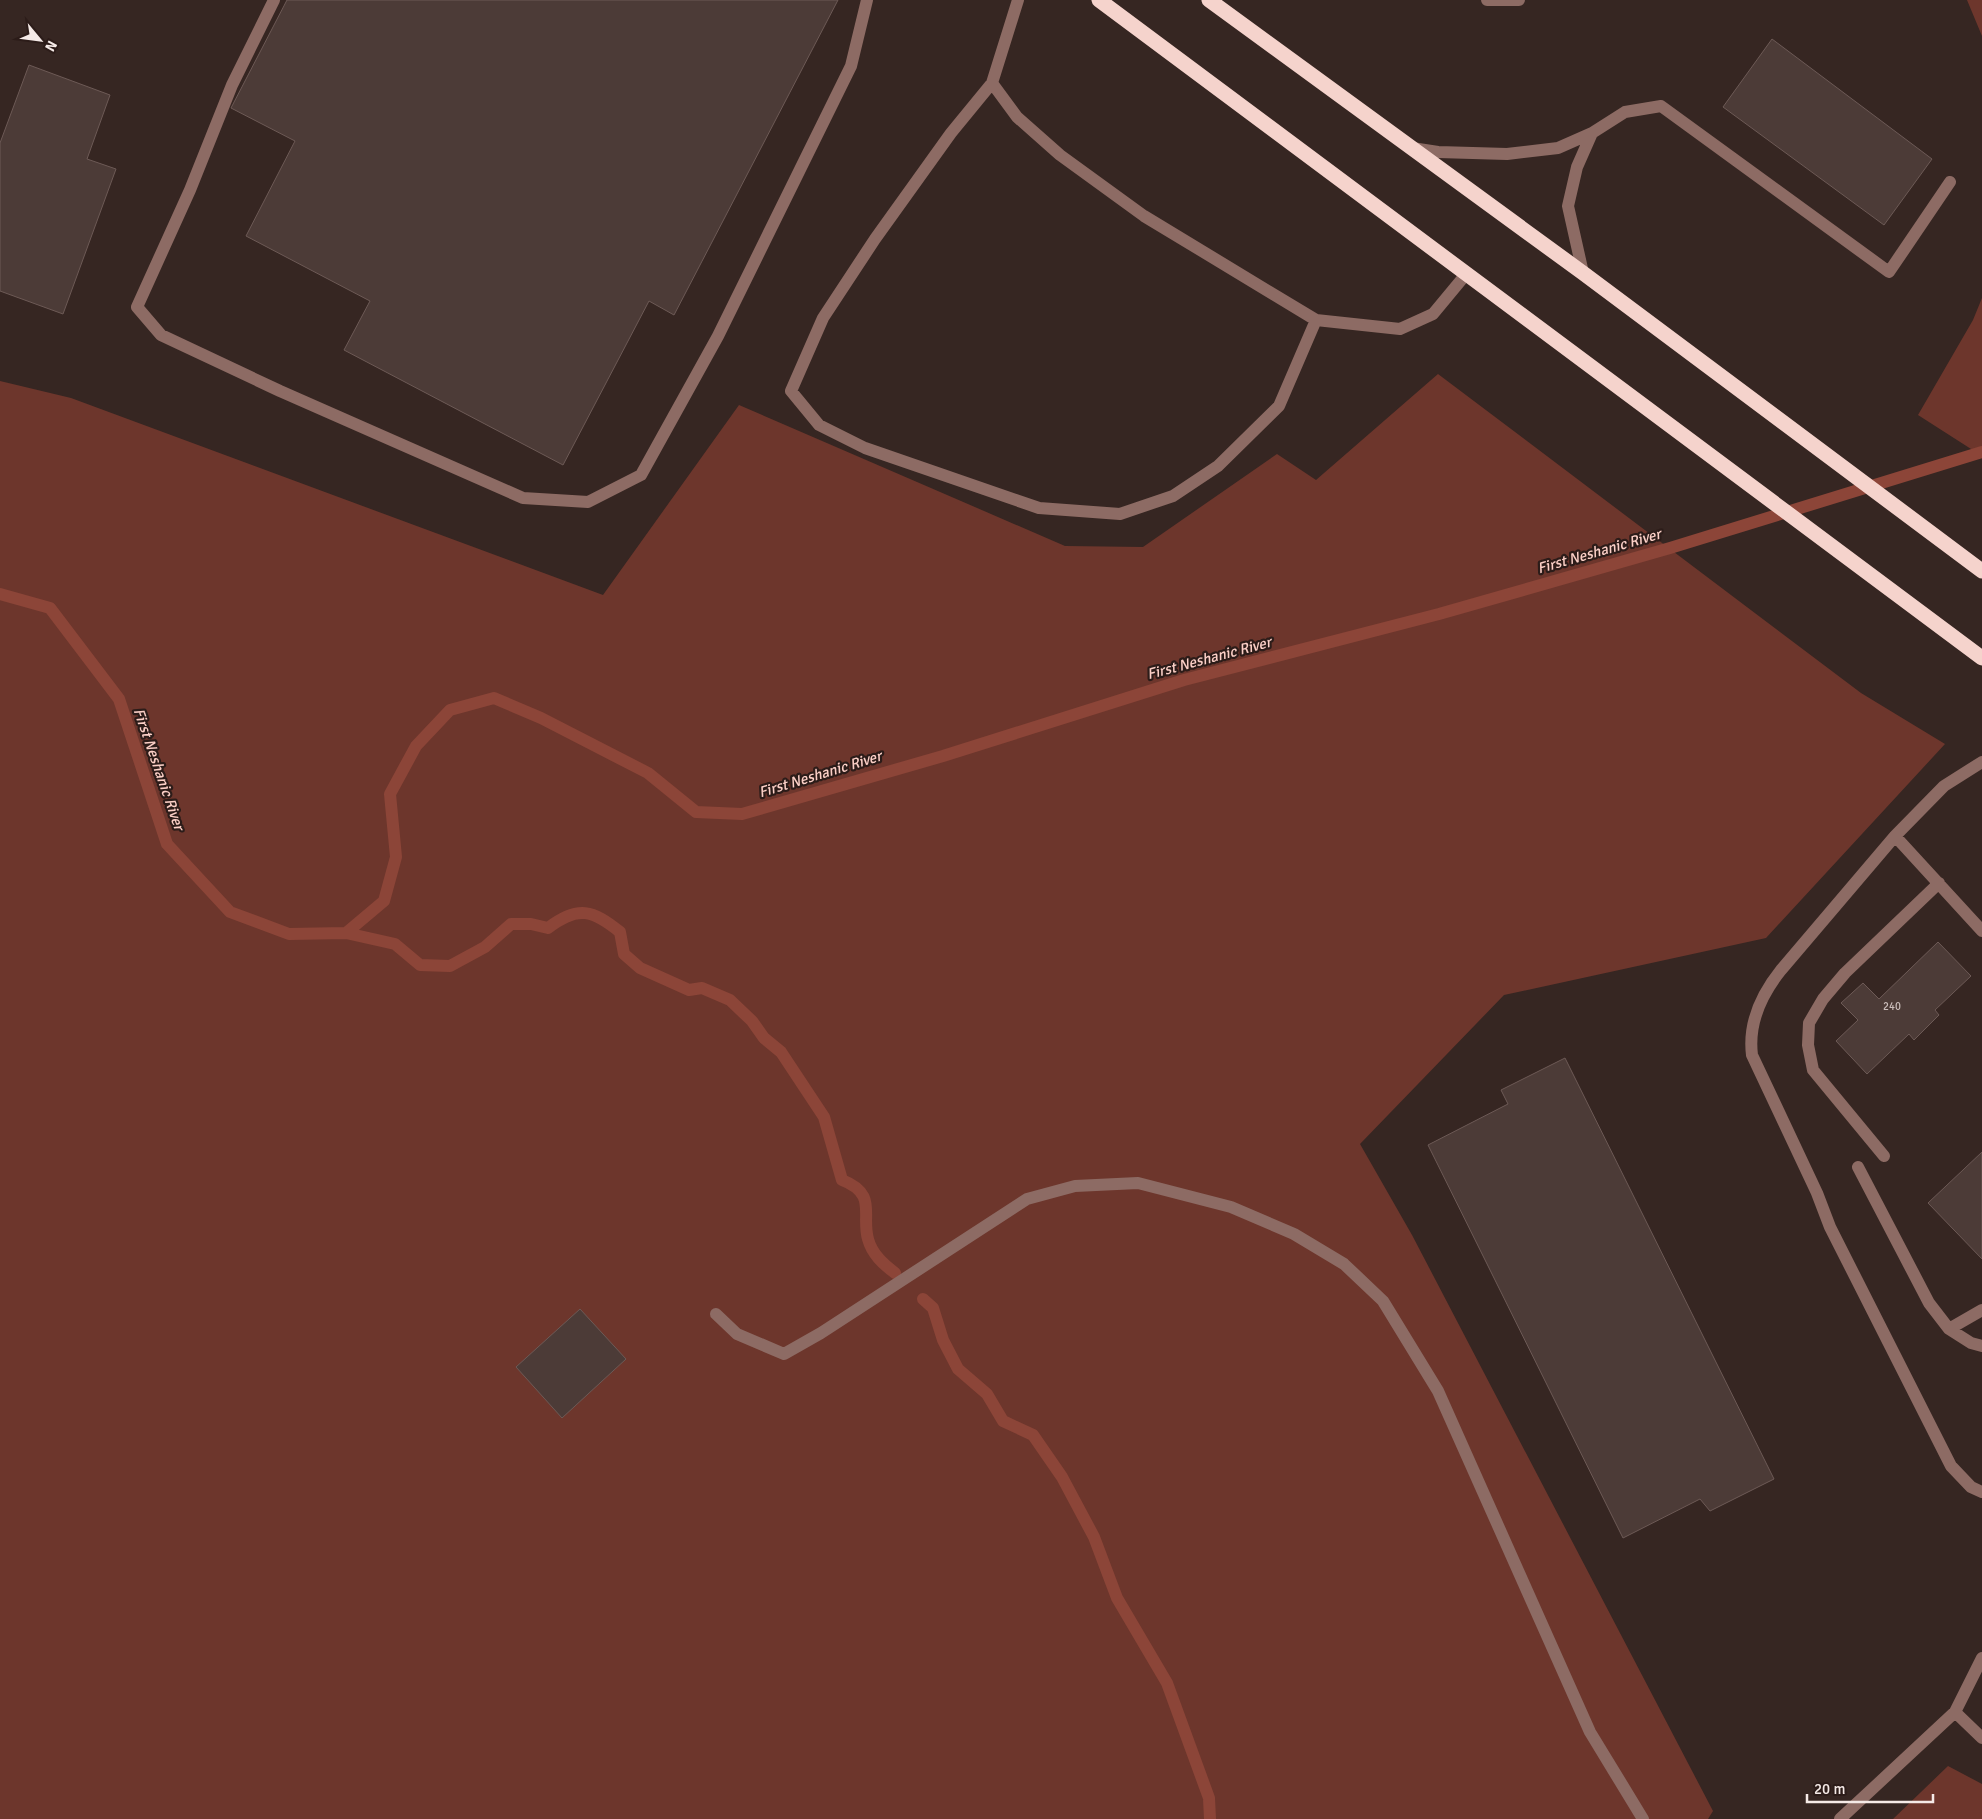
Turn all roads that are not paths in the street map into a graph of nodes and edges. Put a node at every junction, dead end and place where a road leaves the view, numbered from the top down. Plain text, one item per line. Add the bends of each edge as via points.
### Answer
1 (274, 0) edge
2 (867, 0) edge
3 (1018, 0) edge
4 (1099, 0) edge
5 (1209, 0) edge
6 (1487, 0) edge
7 (1519, 0) edge
8 (992, 83) junction
9 (1592, 133) junction
10 (1409, 148) junction
11 (1950, 182) dead end
12 (1583, 273) junction
13 (1466, 274) junction
14 (1316, 320) junction
15 (1982, 571) edge
16 (1982, 658) edge
17 (1982, 762) edge
18 (1895, 836) junction
19 (1939, 883) junction
20 (1982, 931) edge
21 (1884, 1156) dead end
22 (1858, 1167) dead end
23 (1982, 1310) edge
24 (716, 1314) dead end
25 (1949, 1329) junction
26 (1982, 1336) edge
27 (1977, 1344) edge
28 (1982, 1492) edge
29 (1982, 1658) edge
30 (1955, 1712) junction
31 (1982, 1738) edge
32 (1643, 1819) edge
33 (1840, 1819) edge

1 - 2 lane via 232,85 138,307 161,335 523,498 588,502 641,475 718,336 851,66
3 - 8 lane
4 - 13 highway
5 - 10 highway
6 - 7 lane
8 - 14 lane via 1017,117 1060,155 1144,216
8 - 14 lane via 891,216 823,318 791,391 819,425 865,448 1039,508 1120,514 1174,496 1218,466 1279,406
9 - 10 lane via 1558,148 1507,154
9 - 11 lane via 1625,112 1661,106 1889,272
9 - 12 lane via 1577,167 1568,206
10 - 12 highway
12 - 15 highway
13 - 14 lane via 1433,314 1400,329
13 - 16 highway
17 - 18 lane via 1944,786
18 - 19 lane
18 - 28 lane via 1767,988 1757,1007 1750,1038 1752,1055 1830,1227 1951,1466
19 - 20 lane
19 - 21 lane via 1845,973 1823,999 1809,1023 1808,1045 1813,1070
22 - 25 lane via 1929,1303
23 - 25 lane
24 - 32 lane via 737,1334 784,1354 1027,1199 1075,1186 1138,1183 1231,1207 1294,1234 1344,1264 1382,1301 1438,1391 1590,1732
25 - 27 lane
26 - 27 lane
29 - 30 lane
30 - 31 lane
30 - 33 lane

